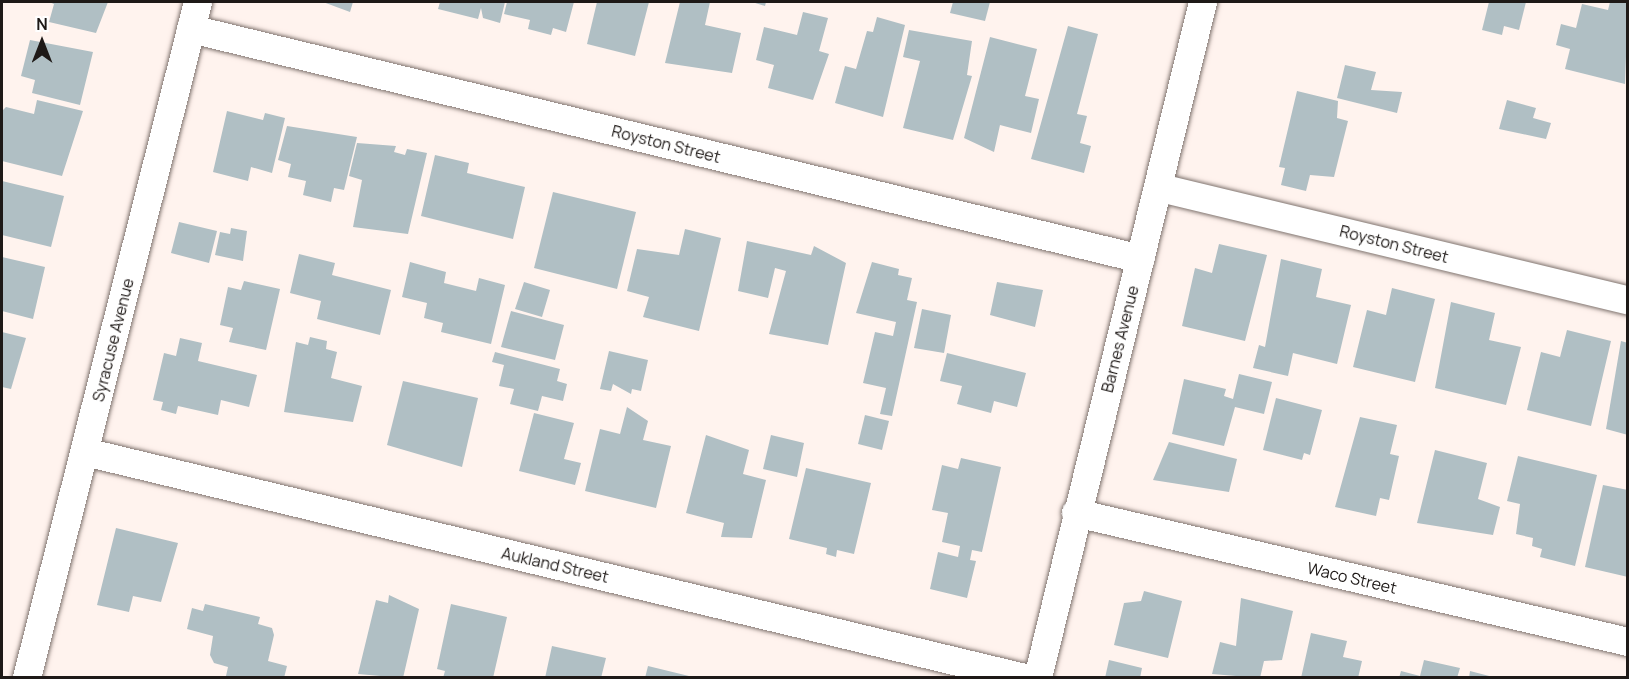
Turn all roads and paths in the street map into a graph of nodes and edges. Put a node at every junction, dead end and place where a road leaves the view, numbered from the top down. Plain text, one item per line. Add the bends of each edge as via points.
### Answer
1 (198, 2) edge
2 (1203, 2) edge
3 (191, 29) junction
4 (1160, 188) junction
5 (1141, 259) junction
6 (1628, 300) edge
7 (85, 452) junction
8 (1076, 513) junction
9 (1628, 642) edge
10 (27, 678) edge
11 (1025, 678) edge
12 (1038, 678) edge

1 - 3 street, Syracuse Avenue
2 - 4 street, Barnes Avenue
3 - 5 street, Royston Street
3 - 7 street, Syracuse Avenue
4 - 5 street, Barnes Avenue
4 - 6 street, Royston Street
5 - 8 street, Barnes Avenue
7 - 10 street, Syracuse Avenue
7 - 11 street, Aukland Street
8 - 9 street, Waco Street
8 - 12 street, Barnes Avenue

